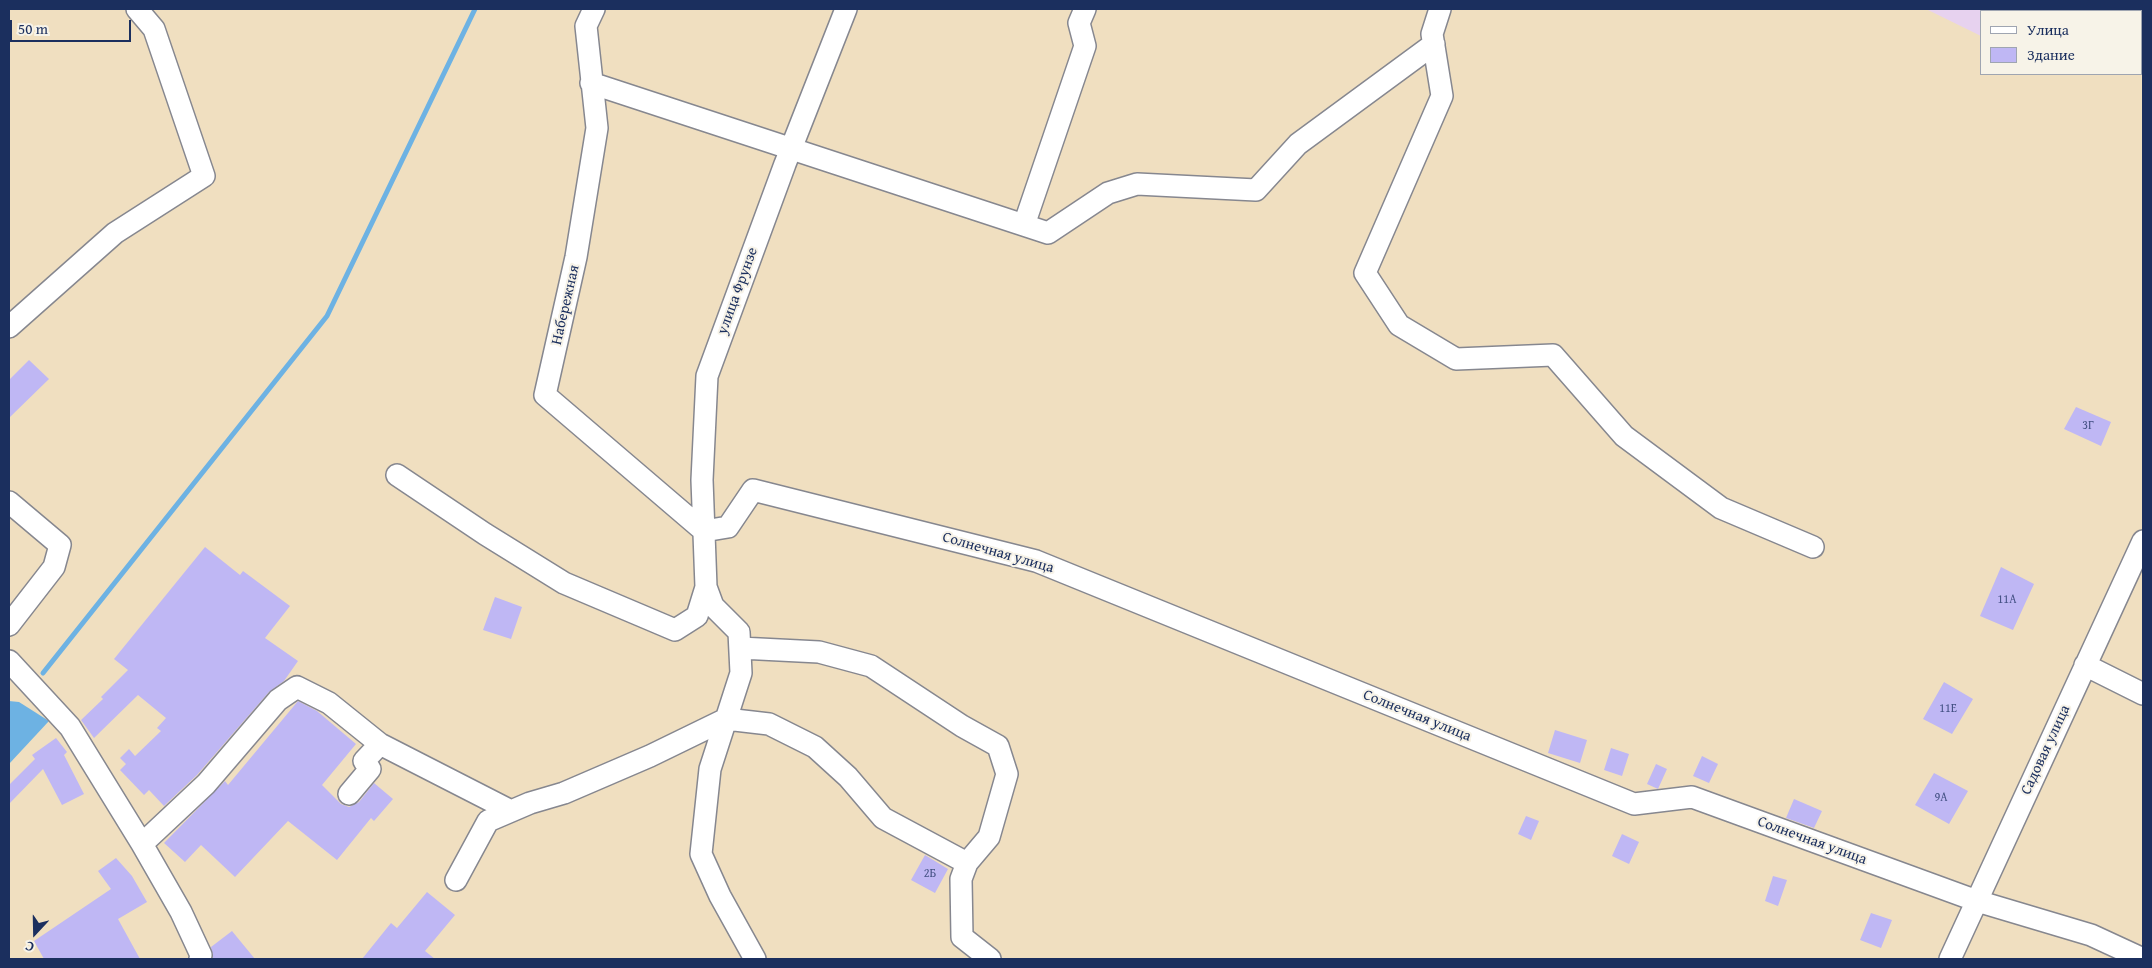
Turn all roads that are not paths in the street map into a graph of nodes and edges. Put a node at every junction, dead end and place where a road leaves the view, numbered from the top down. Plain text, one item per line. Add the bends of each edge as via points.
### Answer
1 (137, 9) edge
2 (594, 9) edge
3 (846, 9) edge
4 (1085, 9) edge
5 (1440, 9) edge
6 (1434, 44) junction
7 (591, 83) junction
8 (791, 149) junction
9 (1024, 225) junction
10 (9, 327) edge
11 (397, 475) dead end
12 (9, 502) edge
13 (704, 530) junction
14 (2143, 541) edge
15 (1812, 547) dead end
16 (706, 587) junction
17 (9, 625) edge
18 (740, 648) junction
19 (9, 661) edge
20 (2085, 665) junction
21 (2143, 694) edge
22 (726, 719) junction
23 (380, 744) junction
24 (348, 794) dead end
25 (511, 811) junction
26 (142, 844) junction
27 (967, 863) junction
28 (456, 880) dead end
29 (1977, 901) junction
30 (200, 959) edge
31 (755, 959) edge
32 (990, 959) edge
33 (1950, 959) edge
34 (2143, 959) edge

1 - 10 street via 154,29 204,176 115,233
2 - 7 street, Набережная via 586,26
3 - 8 street, улица Фрунзе
4 - 9 street via 1079,23 1085,46
5 - 6 street via 1432,34
6 - 9 street via 1298,144 1256,190 1137,184 1108,193 1048,233
6 - 15 street via 1442,96 1365,273 1399,325 1456,360 1552,355 1624,436 1721,508
7 - 8 street
7 - 13 street, Набережная via 597,128 576,258 545,395
8 - 9 street
8 - 13 street, улица Фрунзе via 707,376 702,480
11 - 16 street via 564,583 674,630 697,616
12 - 17 street via 60,545 54,567
13 - 16 street, улица Фрунзе
13 - 29 street, Солнечная улица via 728,527 753,490 1036,561 1634,804 1692,797
14 - 20 street, Садовая улица
16 - 18 street via 713,606 739,632
18 - 22 street via 740,673
18 - 27 street via 819,652 871,666 998,746 1007,774 989,837
19 - 26 street via 70,727
20 - 21 street
20 - 29 street, Садовая улица
22 - 25 street via 564,793
22 - 27 street via 769,724 815,747 883,818
22 - 31 street via 710,769 701,854
23 - 24 street via 364,761 370,769
23 - 25 street
23 - 26 street via 329,703 297,687 278,700 206,784
25 - 28 street via 488,821
26 - 30 street via 181,912
27 - 32 street via 962,879 962,937
29 - 33 street, Садовая улица
29 - 34 street, Солнечная улица via 2090,935

